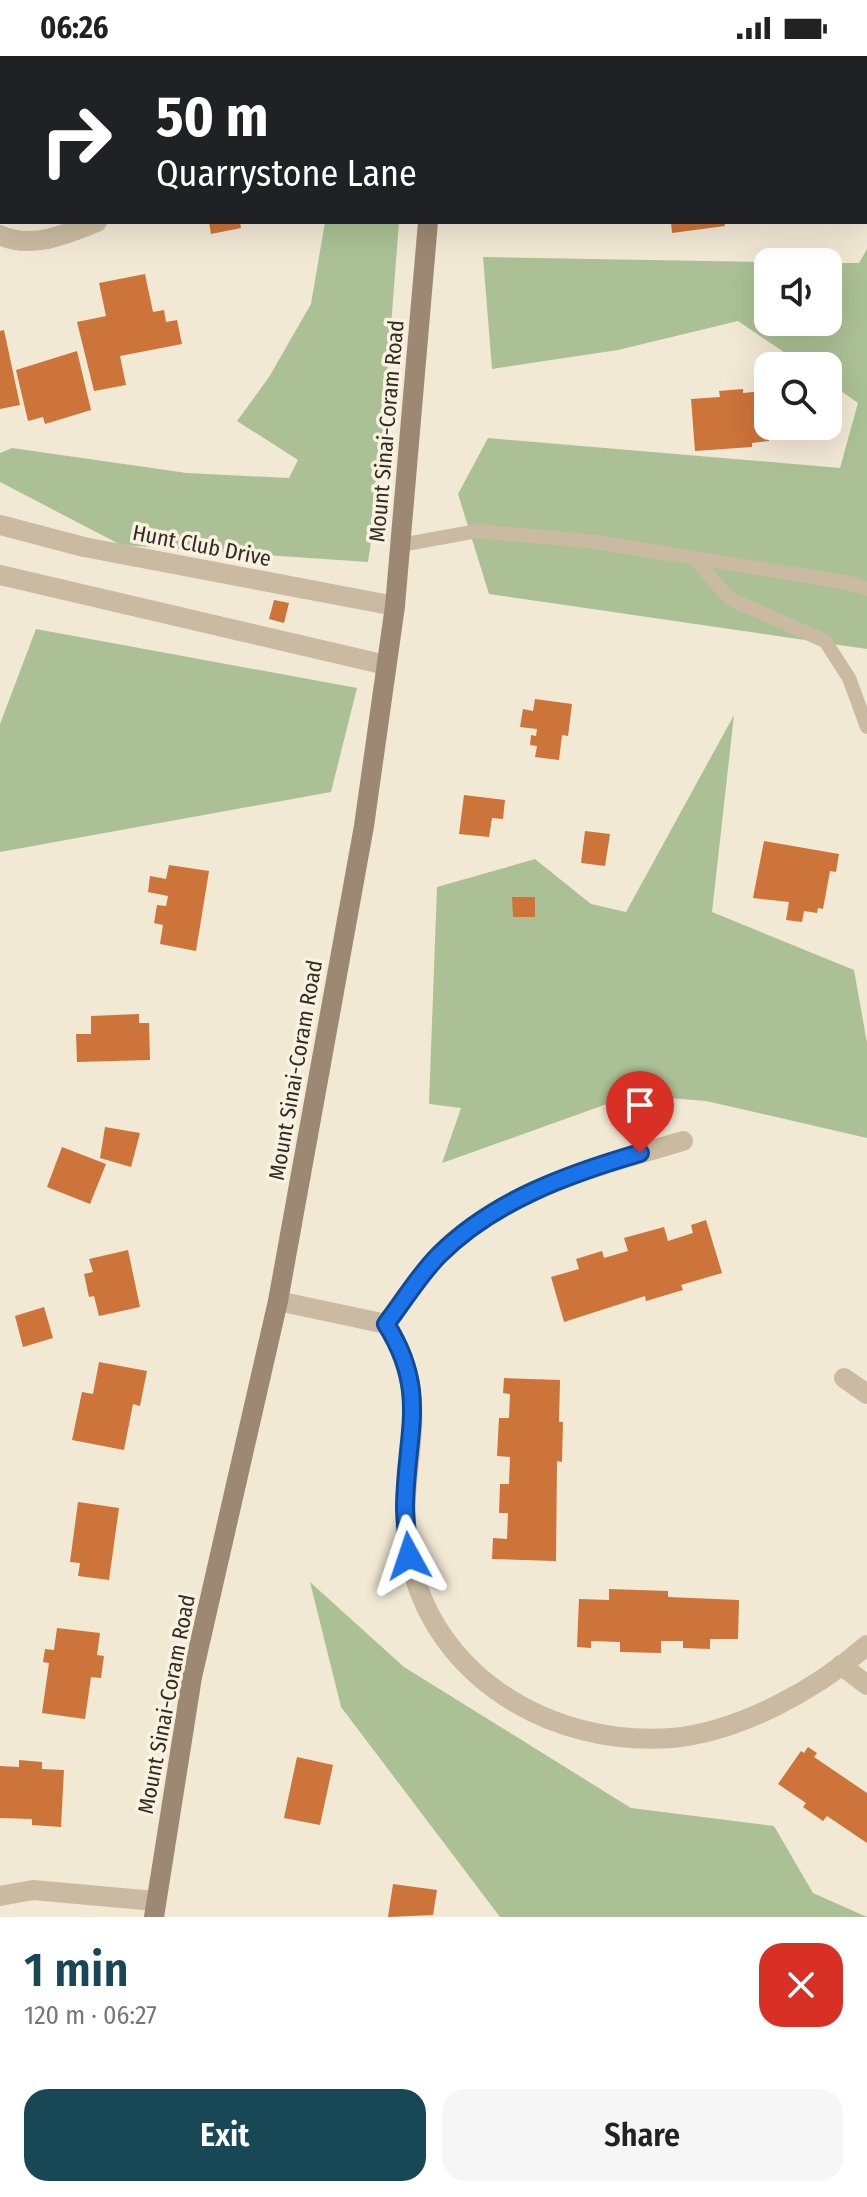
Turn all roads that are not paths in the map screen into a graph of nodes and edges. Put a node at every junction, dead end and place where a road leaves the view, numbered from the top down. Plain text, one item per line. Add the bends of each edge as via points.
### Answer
1 (92, 224) edge
2 (428, 224) edge
3 (0, 235) edge
4 (0, 525) edge
5 (401, 545) junction
6 (694, 558) junction
7 (0, 575) edge
8 (867, 589) edge
9 (395, 606) junction
10 (386, 665) junction
11 (867, 727) edge
12 (683, 1141) dead end
13 (278, 1301) junction
14 (386, 1324) junction
15 (844, 1378) dead end
16 (867, 1394) edge
17 (867, 1645) edge
18 (841, 1665) junction
19 (867, 1685) edge
20 (0, 1896) edge
21 (154, 1909) edge

1 - 3 street via 19,243
2 - 5 main road, Mount Sinai-Coram Road
4 - 9 street, Hunt Club Drive via 84,547
5 - 6 lane via 477,531
5 - 9 main road, Mount Sinai-Coram Road
6 - 8 lane
6 - 11 lane via 730,599 825,641 849,678
7 - 10 street
9 - 10 main road, Mount Sinai-Coram Road
10 - 13 main road, Mount Sinai-Coram Road via 364,826
12 - 14 street via 552,1182 495,1211 439,1256
13 - 14 street
13 - 21 main road, Mount Sinai-Coram Road via 192,1677
14 - 18 street via 409,1369 413,1399 405,1507 409,1556 437,1627 475,1675 548,1721 587,1734 674,1737 757,1713
15 - 16 street
17 - 18 street
18 - 19 street
20 - 21 street via 33,1890

